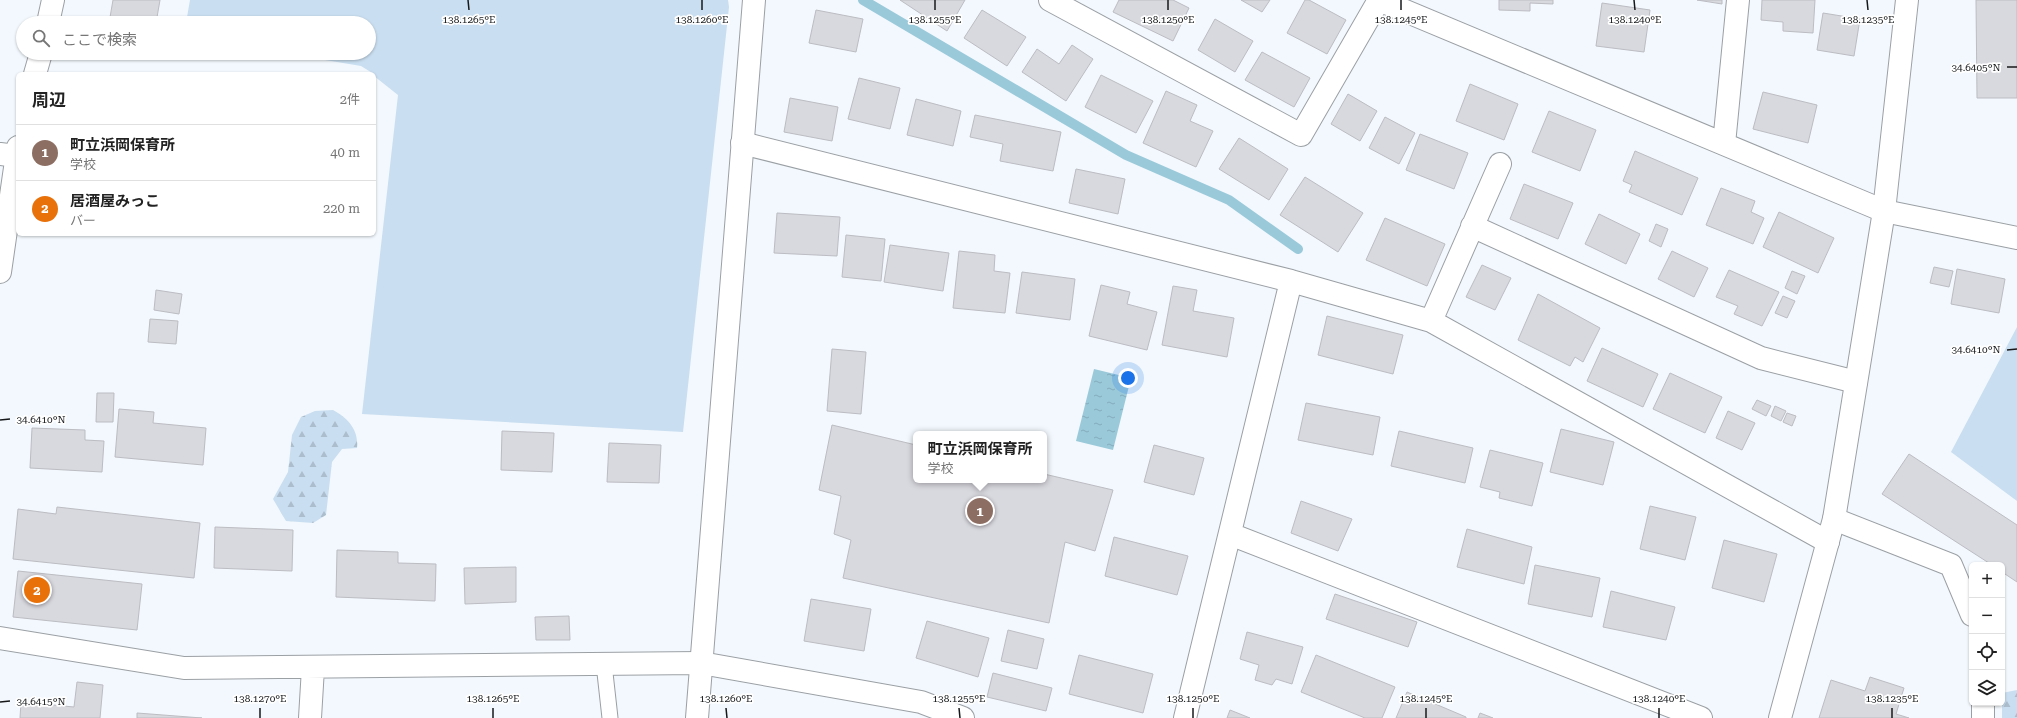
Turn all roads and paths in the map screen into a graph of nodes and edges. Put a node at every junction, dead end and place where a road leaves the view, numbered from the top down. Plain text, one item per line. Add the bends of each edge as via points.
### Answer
1 (53, 0) edge
2 (754, 0) edge
3 (1050, 0) edge
4 (1379, 0) edge
5 (1738, 0) edge
6 (1906, 0) edge
7 (50, 16) edge
8 (39, 60) edge
9 (36, 72) edge
10 (742, 143) junction
11 (1724, 144) junction
12 (11, 153) edge
13 (1500, 164) dead end
14 (1884, 210) junction
15 (1472, 226) junction
16 (2017, 238) edge
17 (0, 272) edge
18 (1292, 281) junction
19 (1431, 321) junction
20 (1856, 382) junction
21 (1834, 519) junction
22 (1230, 534) junction
23 (1828, 542) junction
24 (1969, 608) edge
25 (0, 638) edge
26 (701, 663) junction
27 (604, 664) junction
28 (313, 668) junction
29 (1983, 706) edge
30 (921, 710) edge
31 (310, 718) edge
32 (610, 718) edge
33 (697, 718) edge
34 (963, 718) edge
35 (1185, 718) edge
36 (1701, 718) edge
37 (1780, 718) edge
38 (1983, 718) edge

1 - 7 street
2 - 10 street
3 - 4 street via 1301,135
4 - 11 street
5 - 11 street
6 - 14 street
8 - 9 street
10 - 18 street
10 - 26 street
11 - 14 street
12 - 17 street
13 - 15 street
14 - 16 street
14 - 20 street
15 - 19 street
15 - 20 street via 1761,358
18 - 19 street
18 - 22 street
19 - 23 street
20 - 21 street
21 - 23 street
21 - 24 street via 1951,565
22 - 35 street
22 - 36 street
23 - 37 street
25 - 28 street via 184,668
26 - 27 street
26 - 30 street
26 - 33 street
27 - 28 street
27 - 32 lane
28 - 31 street
29 - 38 street
30 - 34 street

